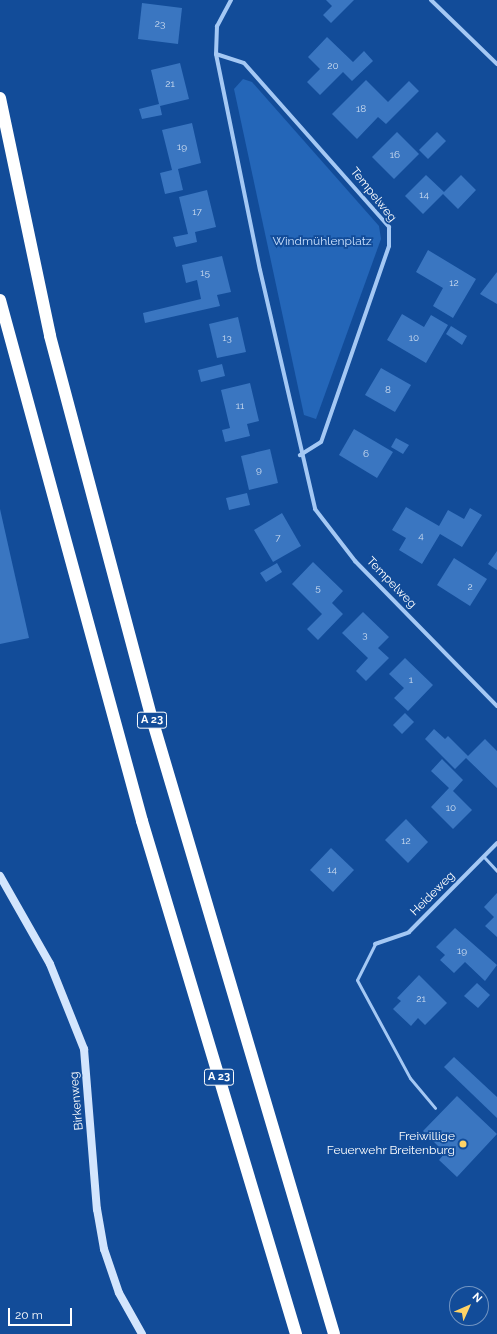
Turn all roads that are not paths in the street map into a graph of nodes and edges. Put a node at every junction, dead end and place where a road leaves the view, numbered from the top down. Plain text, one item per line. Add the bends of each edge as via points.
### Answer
1 (231, 0) edge
2 (431, 0) edge
3 (216, 54) junction
4 (497, 64) edge
5 (0, 98) edge
6 (0, 300) edge
7 (300, 455) junction
8 (497, 706) edge
9 (497, 844) edge
10 (484, 857) junction
11 (497, 871) edge
12 (0, 876) edge
13 (375, 944) joint
14 (435, 1108) dead end
15 (142, 1334) edge
16 (296, 1334) edge
17 (334, 1334) edge

1 - 3 street, Tempelweg via 217,26
2 - 4 street
3 - 7 street, Tempelweg
3 - 7 street, Tempelweg via 244,63 389,227 389,246 321,442
5 - 17 highway, A 23 via 50,336 152,719
6 - 16 highway, A 23 via 142,821
7 - 8 street, Tempelweg via 319,515 355,561
9 - 10 street, Heideweg
10 - 11 lane
10 - 13 street, Heideweg via 409,932
12 - 15 street, Birkenweg via 50,964 84,1049 97,1209 104,1249 119,1293
13 - 14 lane via 357,980 410,1078

